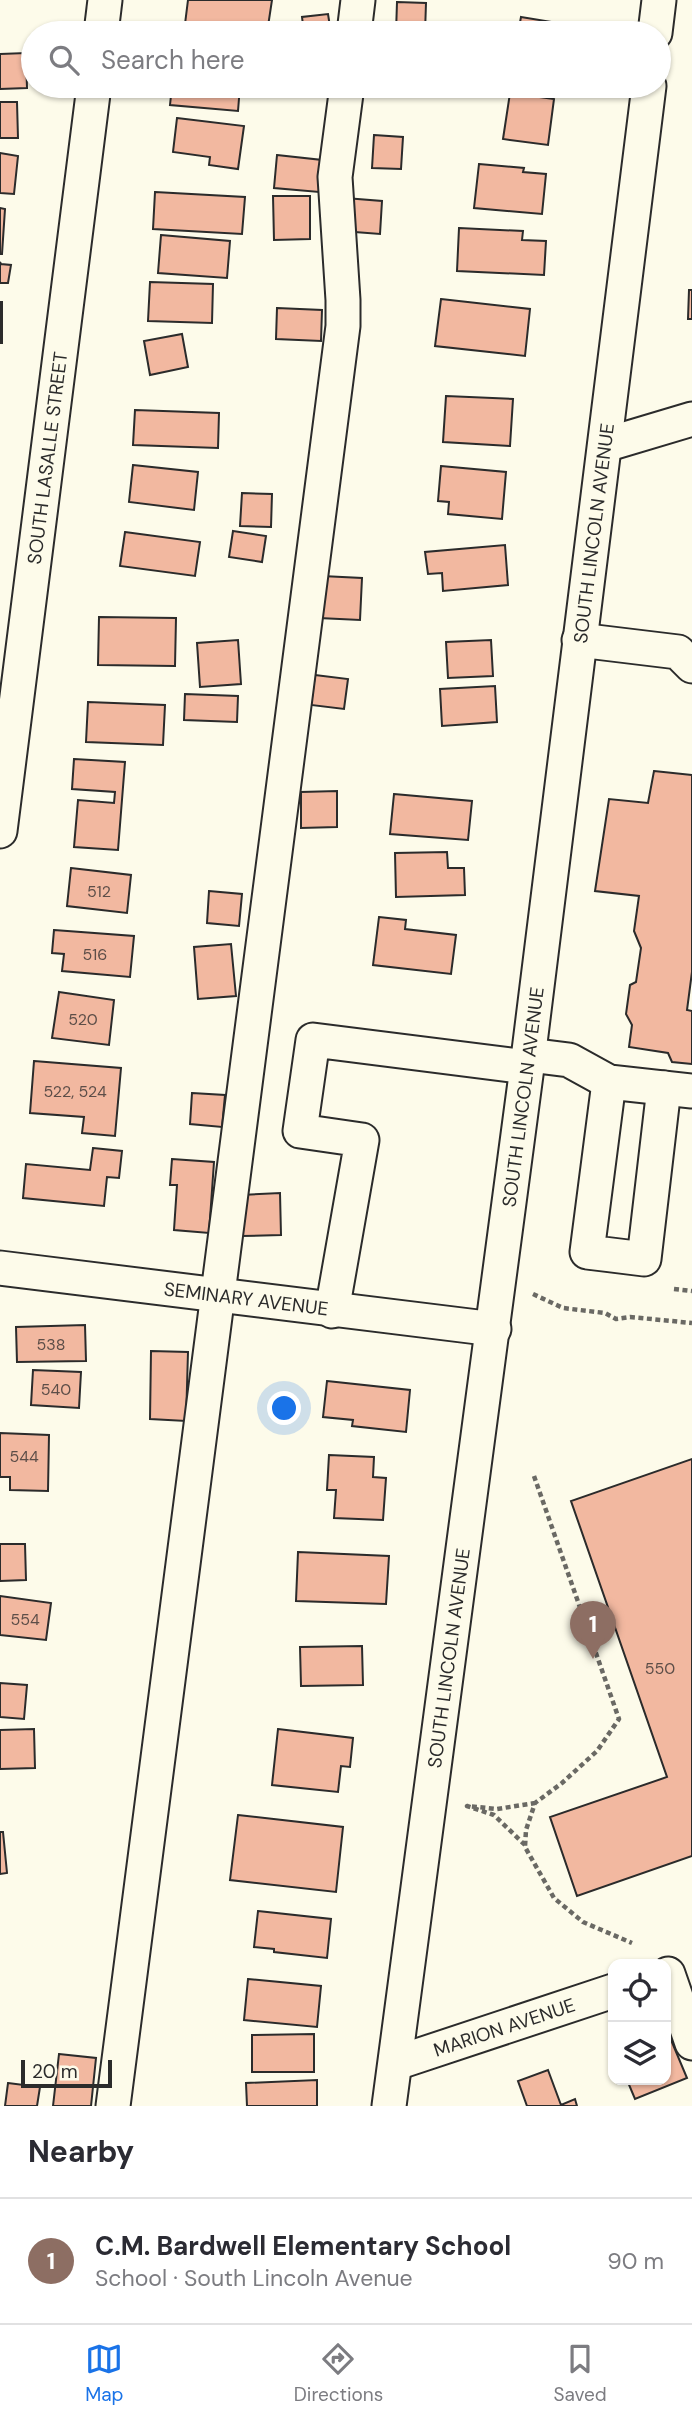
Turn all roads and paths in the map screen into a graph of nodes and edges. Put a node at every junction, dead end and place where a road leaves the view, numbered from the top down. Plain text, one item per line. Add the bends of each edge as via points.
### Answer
1 (105, 0) edge
2 (358, 0) edge
3 (659, 0) edge
4 (102, 21) edge
5 (355, 21) edge
6 (656, 21) edge
7 (92, 98) edge
8 (345, 98) edge
9 (648, 98) edge
10 (692, 419) edge
11 (605, 445) junction
12 (579, 640) junction
13 (692, 666) edge
14 (0, 831) edge
15 (528, 1061) junction
16 (609, 1082) junction
17 (678, 1089) edge
18 (0, 1268) edge
19 (674, 1289) dead end
20 (692, 1292) edge
21 (218, 1294) junction
22 (533, 1294) dead end
23 (332, 1311) junction
24 (692, 1323) edge
25 (494, 1329) junction
26 (534, 1476) dead end
27 (536, 1803) junction
28 (526, 1845) junction
29 (632, 1943) dead end
30 (675, 1971) edge
31 (608, 1993) edge
32 (692, 2043) edge
33 (396, 2063) junction
34 (113, 2106) edge
35 (389, 2106) edge

1 - 4 street
2 - 5 street
3 - 6 street
7 - 14 street, SOUTH LASALLE STREET
8 - 21 street via 335,177 343,326
9 - 11 street, SOUTH LINCOLN AVENUE
10 - 11 street
11 - 12 street, SOUTH LINCOLN AVENUE
12 - 13 street via 678,652
12 - 15 street, SOUTH LINCOLN AVENUE
15 - 16 street via 569,1060
15 - 23 street via 313,1040 300,1131 362,1140
15 - 25 street, SOUTH LINCOLN AVENUE
16 - 17 street
16 - 17 street via 587,1252 644,1259
18 - 21 street, SEMINARY AVENUE
19 - 20 path
21 - 23 street, SEMINARY AVENUE
21 - 34 street
22 - 24 path via 563,1308 605,1313 616,1319
23 - 25 street, SEMINARY AVENUE
25 - 33 street, SOUTH LINCOLN AVENUE
26 - 27 path via 619,1719 597,1751
27 - 28 path via 526,1829
27 - 28 path via 496,1809 467,1806 494,1815
28 - 29 path via 554,1898 583,1922
30 - 32 street
31 - 33 street, MARION AVENUE
33 - 35 street, SOUTH LINCOLN AVENUE

